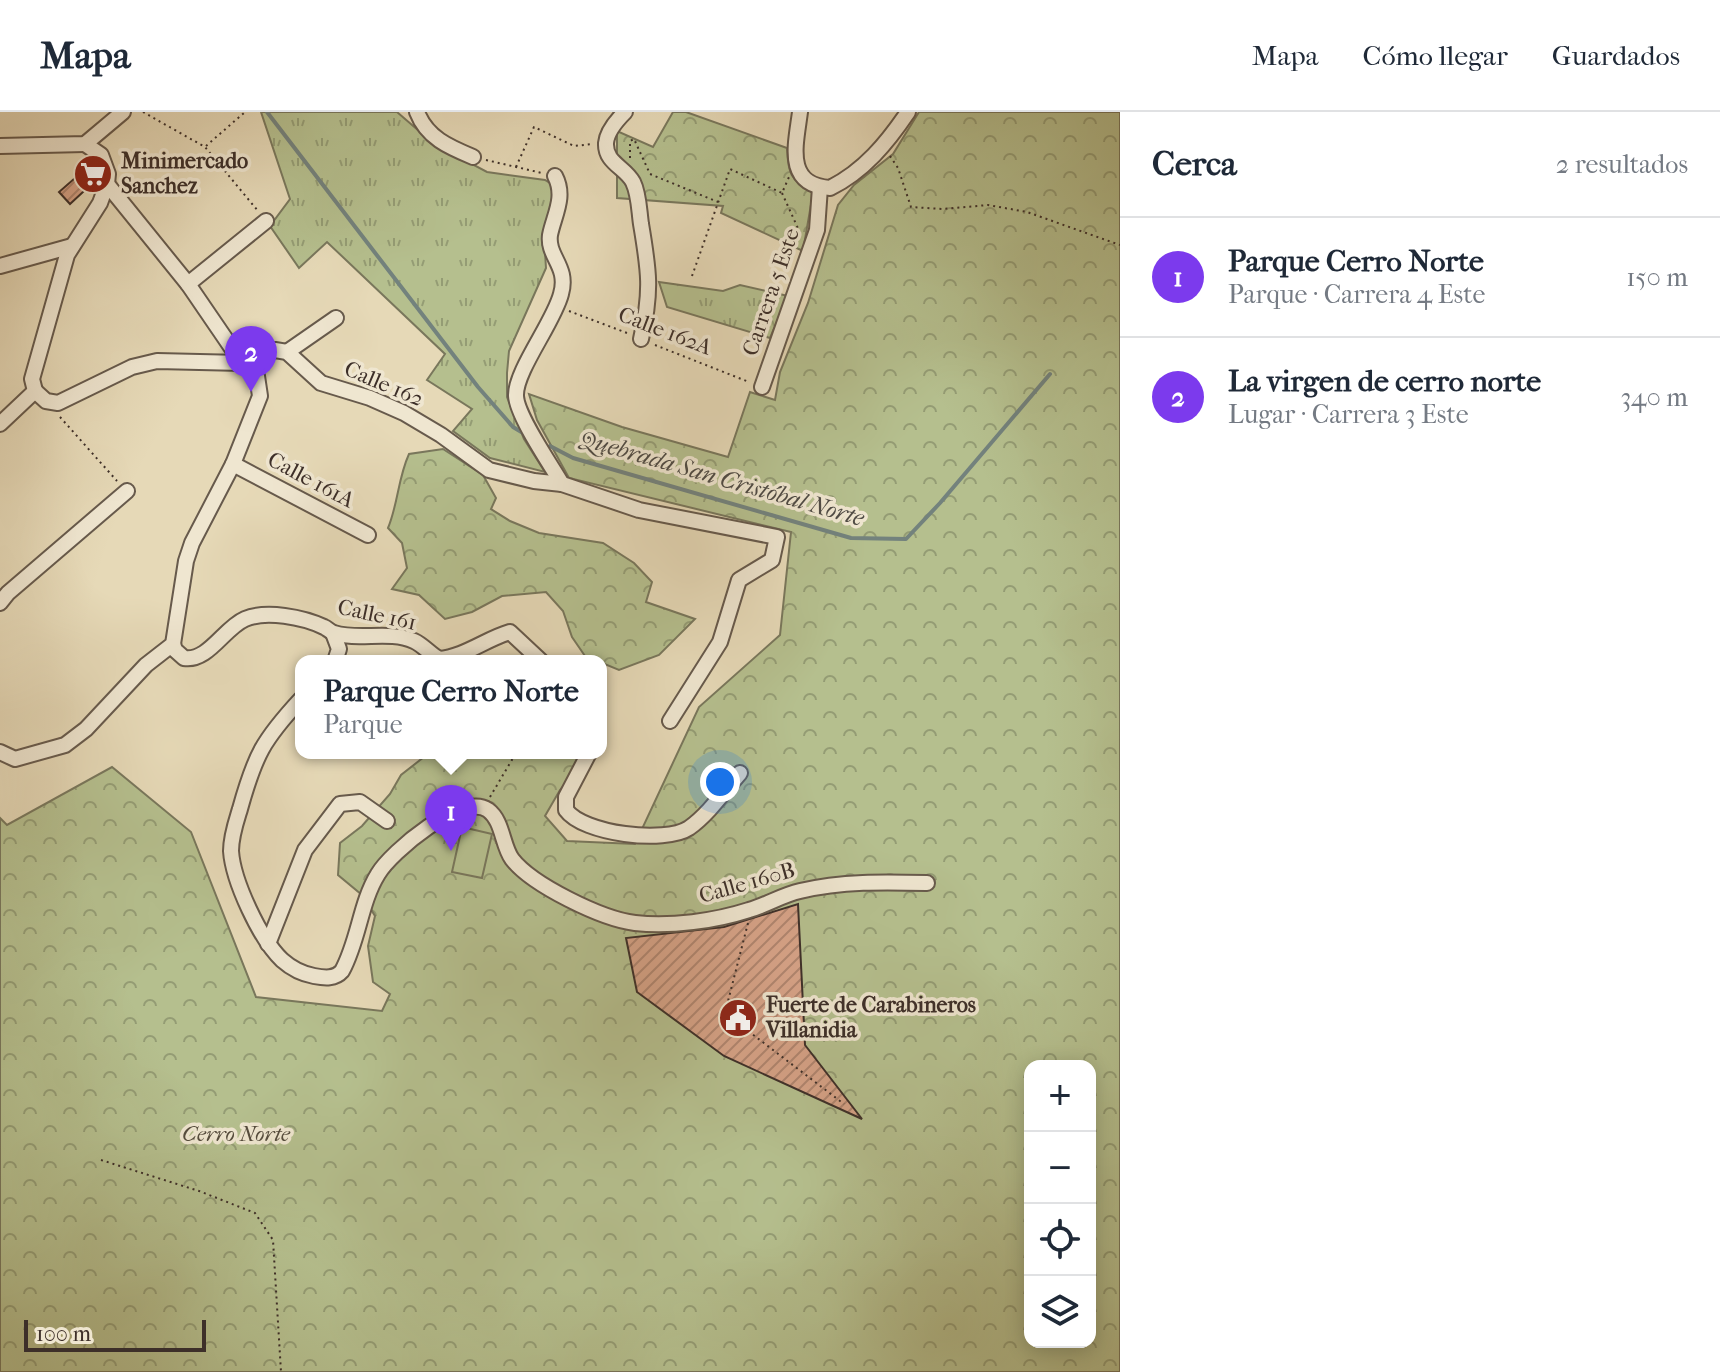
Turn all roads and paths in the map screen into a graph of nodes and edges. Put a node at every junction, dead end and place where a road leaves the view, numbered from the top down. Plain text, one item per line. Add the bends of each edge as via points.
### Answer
1 (123, 112) edge
2 (143, 112) edge
3 (245, 112) edge
4 (417, 112) edge
5 (625, 112) edge
6 (800, 112) edge
7 (908, 112) edge
8 (606, 142) junction
9 (85, 144) junction
10 (0, 146) edge
11 (205, 147) junction
12 (883, 148) junction
13 (473, 157) joint
14 (626, 159) dead end
15 (796, 163) junction
16 (516, 167) junction
17 (555, 176) joint
18 (107, 184) junction
19 (820, 187) junction
20 (782, 193) junction
21 (718, 202) junction
22 (266, 221) joint
23 (1120, 245) edge
24 (72, 246) junction
25 (809, 255) junction
26 (0, 266) edge
27 (692, 276) dead end
28 (188, 284) junction
29 (557, 306) junction
30 (336, 318) dead end
31 (641, 339) junction
32 (287, 352) junction
33 (242, 363) junction
34 (762, 387) joint
35 (40, 396) junction
36 (0, 424) edge
37 (233, 464) junction
38 (562, 484) junction
39 (127, 491) joint
40 (368, 535) dead end
41 (4, 598) edge
42 (333, 633) junction
43 (173, 644) junction
44 (337, 655) edge
45 (430, 655) edge
46 (456, 655) edge
47 (535, 655) edge
48 (295, 706) edge
49 (670, 721) dead end
50 (0, 752) edge
51 (512, 759) edge
52 (586, 759) edge
53 (740, 773) dead end
54 (483, 808) junction
55 (387, 821) dead end
56 (927, 883) dead end
57 (751, 910) junction
58 (268, 944) junction
59 (844, 1104) dead end
60 (101, 1160) dead end
61 (281, 1372) edge

1 - 9 street
2 - 11 path
3 - 11 path
4 - 13 street via 429,133
5 - 8 street
6 - 15 street
7 - 12 street
8 - 16 path via 574,146 534,127
8 - 31 street via 610,159 637,191 650,282
9 - 10 street
9 - 18 street via 101,155
11 - 22 path
12 - 19 street via 840,183
12 - 23 path via 898,168 911,207 988,205 1027,212
13 - 16 path
14 - 21 path via 634,139 650,174
15 - 19 street via 803,178
15 - 20 path
16 - 17 path
17 - 29 street via 560,201 549,241 564,281
18 - 24 street
18 - 28 street
19 - 25 street, Carrera 5 Este
20 - 21 path via 730,169
20 - 25 path
21 - 27 path
22 - 28 street
24 - 26 street
24 - 35 street via 34,369 32,379
25 - 34 street, Carrera 5 Este
28 - 33 street
29 - 31 path, Calle 162A
29 - 38 street via 516,395
30 - 32 street
31 - 34 path, Calle 162A
32 - 33 street via 275,350
32 - 38 street, Calle 162 via 321,383 404,413 489,470
33 - 35 street via 157,361 132,367 67,401
33 - 37 street via 257,376 260,396
35 - 36 street
35 - 39 path
37 - 40 street, Calle 161A
37 - 43 street via 192,543
38 - 49 street, Calle 162 via 639,510 777,537 772,560 739,580 720,642
39 - 41 street
42 - 43 street, Calle 161 via 270,615 232,626 200,656 184,658
42 - 44 street
42 - 45 street, Calle 161 via 409,640
43 - 50 street via 65,745 15,759
46 - 47 street via 510,632
48 - 58 street via 259,750 231,849 234,870
51 - 54 path
52 - 53 street via 566,797 566,810 578,822 650,835 689,828
54 - 57 street, Calle 160B via 496,820 506,848 521,868 579,904 632,923 692,921
54 - 58 street via 467,808 443,819 383,866 338,976 293,968
55 - 58 street via 360,802 340,804 305,850
56 - 57 street, Calle 160B via 838,883 779,896
57 - 59 path via 727,1005 731,1018
60 - 61 path via 255,1213 273,1240

